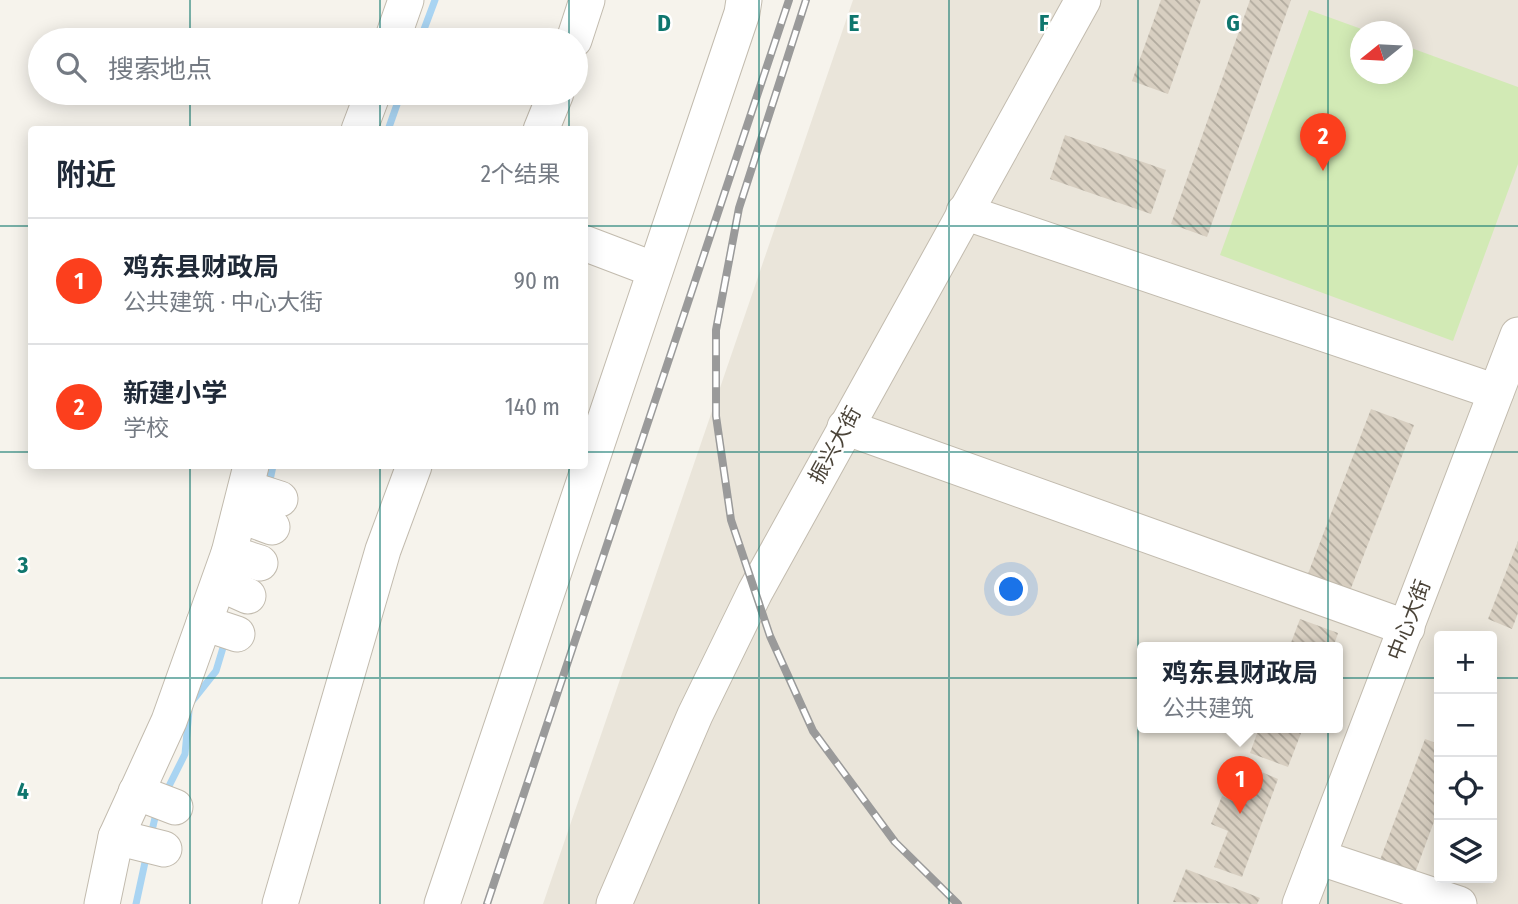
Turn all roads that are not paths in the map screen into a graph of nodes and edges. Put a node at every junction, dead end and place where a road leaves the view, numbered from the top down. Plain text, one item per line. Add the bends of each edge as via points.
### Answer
1 (406, 0) edge
2 (587, 0) edge
3 (744, 0) edge
4 (1083, 0) edge
5 (396, 28) edge
6 (578, 28) edge
7 (368, 105) edge
8 (551, 105) edge
9 (361, 126) edge
10 (543, 126) edge
11 (964, 212) junction
12 (588, 245) edge
13 (655, 270) junction
14 (1518, 335) edge
15 (1496, 392) junction
16 (845, 427) junction
17 (413, 469) edge
18 (245, 489) edge
19 (276, 513) dead end
20 (204, 623) junction
21 (1406, 628) junction
22 (237, 634) dead end
23 (136, 792) junction
24 (175, 807) dead end
25 (116, 836) junction
26 (164, 849) dead end
27 (1318, 857) junction
28 (102, 904) edge
29 (280, 904) edge
30 (442, 904) edge
31 (614, 904) edge
32 (1300, 904) edge
33 (1459, 904) edge

1 - 5 street
2 - 6 street
3 - 13 street
4 - 11 street, 振兴大街
7 - 9 street
8 - 10 street
11 - 15 street
11 - 16 street, 振兴大街
12 - 13 street
13 - 30 street
14 - 15 street, 中心大街
15 - 21 street, 中心大街
16 - 21 street
16 - 31 street, 振兴大街 via 755,592 695,715
17 - 29 street via 383,550
18 - 19 street
18 - 20 street via 239,574
20 - 22 street
20 - 23 street via 169,721
21 - 27 street, 中心大街
23 - 24 street
23 - 25 street
25 - 26 street
25 - 28 street
27 - 32 street, 中心大街
27 - 33 street

